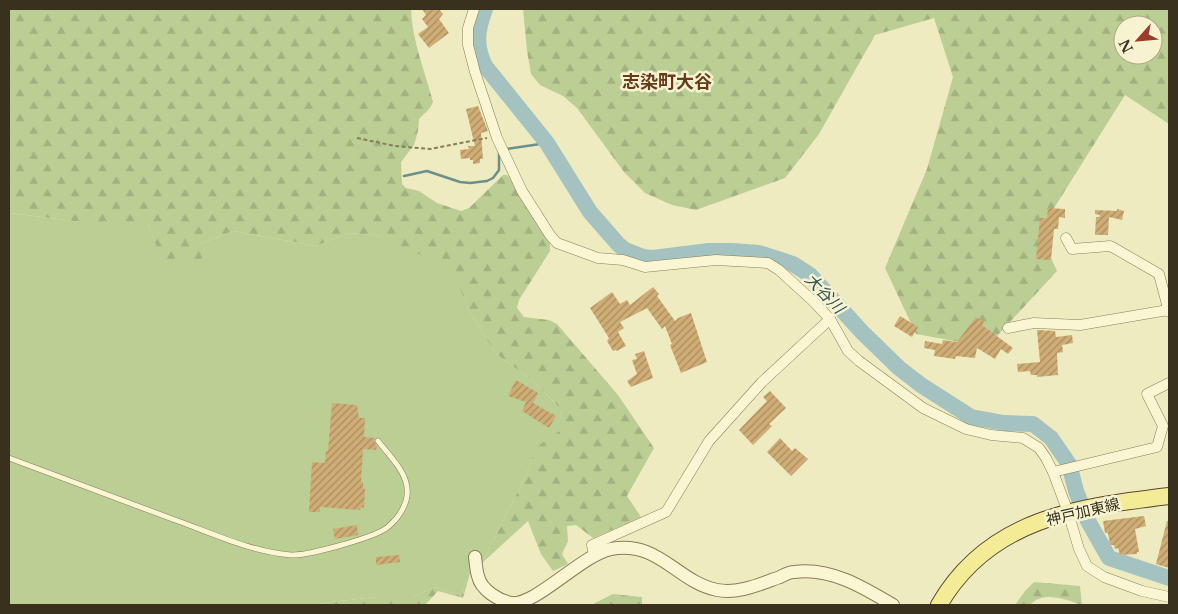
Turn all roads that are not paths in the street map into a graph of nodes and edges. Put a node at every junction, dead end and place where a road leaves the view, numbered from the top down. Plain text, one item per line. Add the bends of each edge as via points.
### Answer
1 (474, 9) edge
2 (1066, 238) dead end
3 (1169, 311) edge
4 (830, 319) junction
5 (1008, 328) dead end
6 (1169, 383) edge
7 (378, 442) dead end
8 (9, 458) edge
9 (1056, 471) junction
10 (1169, 496) edge
11 (1078, 510) junction
12 (594, 555) junction
13 (475, 557) dead end
14 (1169, 597) edge
15 (893, 605) edge
16 (939, 605) edge

1 - 4 street via 468,28 468,46 497,138 522,191 557,243 598,258 623,260 646,267 716,260 768,263
2 - 3 street via 1072,249 1110,246 1159,274
3 - 5 street via 1080,325 1034,323
4 - 9 street via 848,351 923,408 966,430 1023,438 1039,448
4 - 12 street via 762,382 708,441 666,512 592,545
6 - 9 street via 1147,394 1163,426 1157,447
7 - 8 lane via 403,472 409,493 403,510 385,530 309,554 291,555 236,542
9 - 11 street
10 - 11 main road, 神戸加東線
11 - 14 street via 1079,549 1087,566 1104,578
11 - 16 main road, 神戸加東線 via 1032,524 1000,541 975,559
12 - 13 street via 531,598 515,604 492,595 478,578
12 - 15 street via 608,549 643,550 699,583 718,590 740,590 794,572 823,573 845,579

